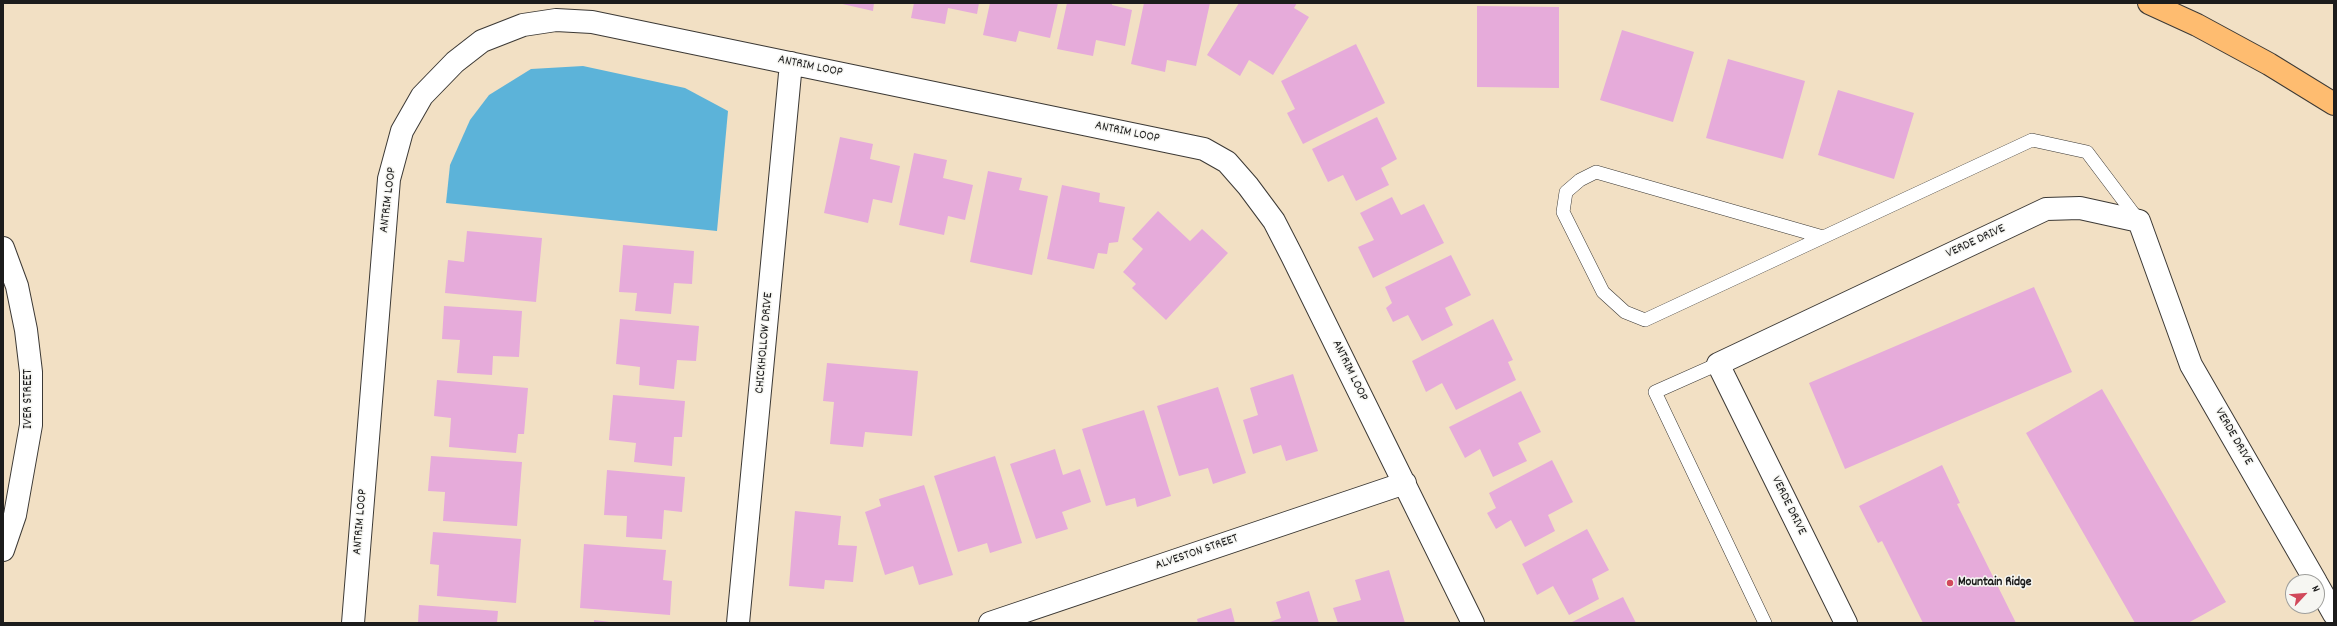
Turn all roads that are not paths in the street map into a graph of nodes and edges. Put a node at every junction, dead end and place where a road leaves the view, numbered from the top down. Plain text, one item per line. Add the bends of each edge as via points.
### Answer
1 (2149, 3) edge
2 (791, 63) junction
3 (2334, 104) edge
4 (2139, 221) junction
5 (1823, 237) junction
6 (3, 248) edge
7 (1718, 364) junction
8 (1405, 483) junction
9 (3, 550) edge
10 (2311, 574) edge
11 (2325, 598) edge
12 (2334, 614) edge
13 (353, 623) edge
14 (738, 623) edge
15 (990, 623) edge
16 (1473, 623) edge
17 (1765, 623) edge
18 (1846, 623) edge

1 - 3 highway via 2197,24
2 - 8 street, ANTRIM LOOP via 1204,149 1227,162 1274,221
2 - 13 street, ANTRIM LOOP via 592,22 556,20 523,26 482,41 455,62 422,96 402,131 389,179
2 - 14 street, CHICKHOLLOW DRIVE
4 - 5 lane via 2087,152 2032,140
4 - 7 street, VERDE DRIVE via 2080,208 2046,210
4 - 10 street, VERDE DRIVE via 2191,365
5 - 5 lane via 1645,320 1625,312 1603,292 1563,212 1566,192 1580,180 1596,172
6 - 9 street, IVER STREET via 16,286 26,330 31,372 31,425 15,515
7 - 17 lane via 1654,392
7 - 18 street, VERDE DRIVE
8 - 15 street, ALVESTON STREET
8 - 16 street, ANTRIM LOOP
11 - 12 street, VERDE DRIVE

